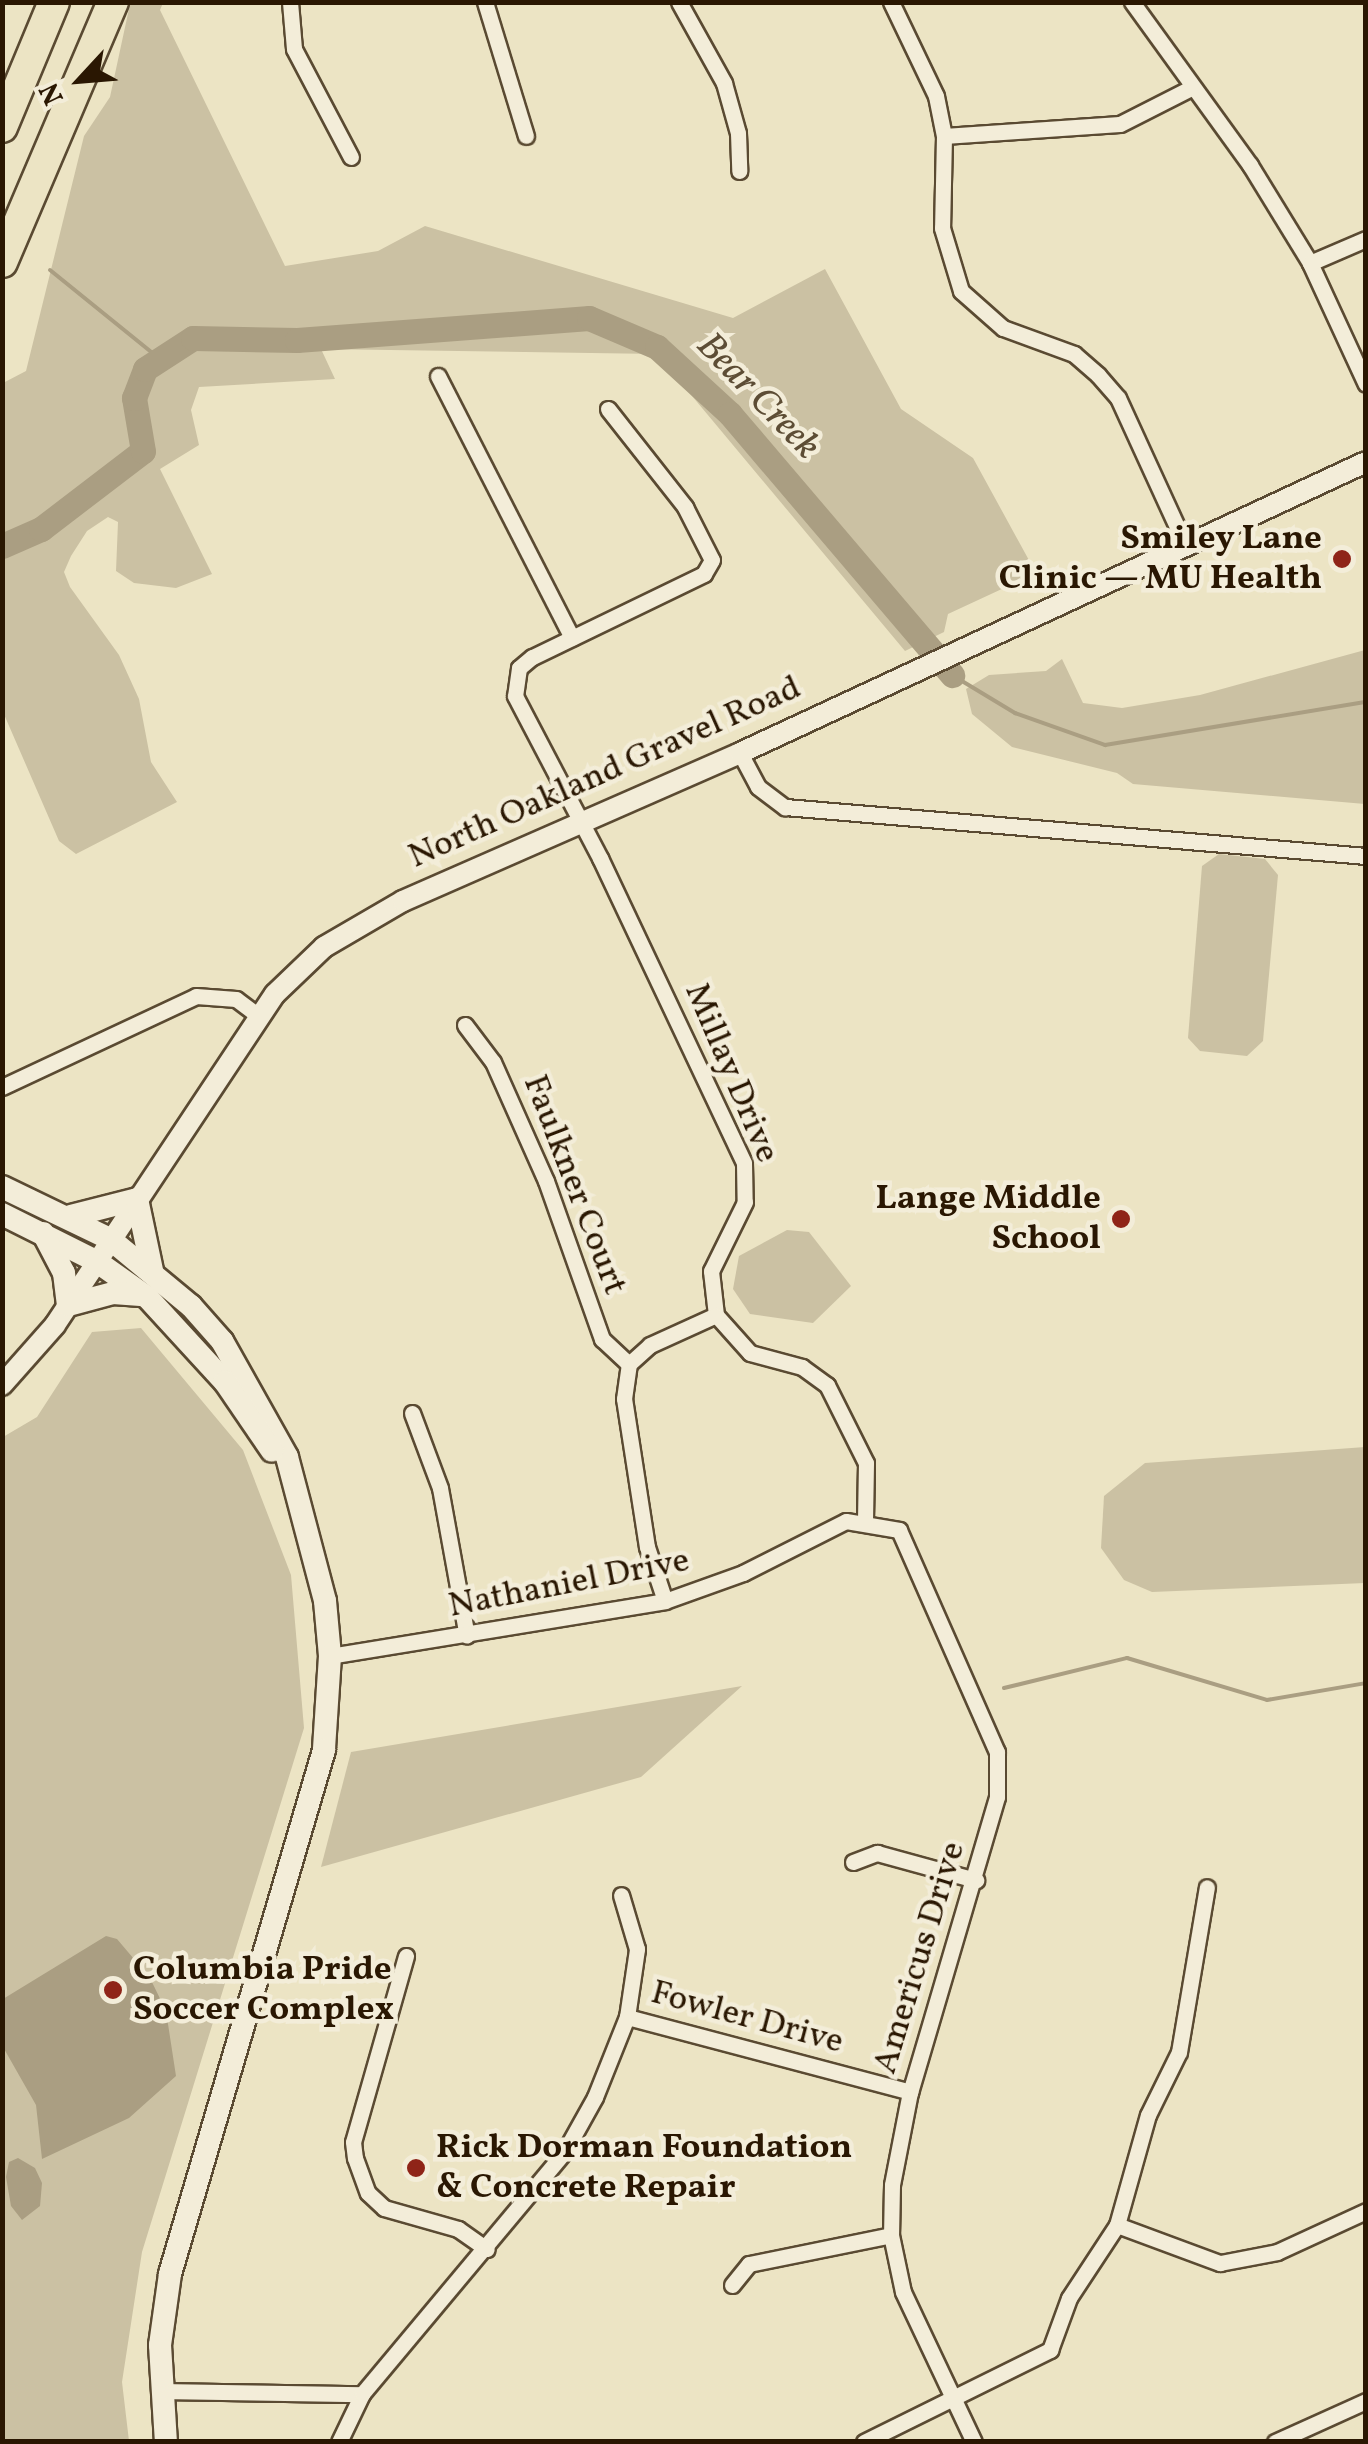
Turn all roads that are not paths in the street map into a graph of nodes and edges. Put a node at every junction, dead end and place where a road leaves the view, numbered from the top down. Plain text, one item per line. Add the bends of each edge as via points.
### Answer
1 (54, 2) edge
2 (113, 2) edge
3 (290, 2) edge
4 (486, 2) edge
5 (680, 2) edge
6 (891, 2) edge
7 (1132, 2) edge
8 (1191, 88) junction
9 (2, 127) edge
10 (526, 136) dead end
11 (944, 136) junction
12 (351, 157) dead end
13 (739, 171) dead end
14 (1366, 239) edge
15 (2, 262) edge
16 (1310, 263) junction
17 (438, 376) dead end
18 (1366, 384) edge
19 (608, 408) dead end
20 (1366, 462) edge
21 (1184, 542) junction
22 (572, 638) junction
23 (740, 753) junction
24 (579, 821) junction
25 (1366, 856) edge
26 (260, 1017) junction
27 (465, 1026) dead end
28 (2, 1086) edge
29 (2, 1188) edge
30 (137, 1199) junction
31 (2, 1214) edge
32 (71, 1216) junction
33 (44, 1232) junction
34 (110, 1239) junction
35 (96, 1260) junction
36 (148, 1284) junction
37 (68, 1305) junction
38 (716, 1315) junction
39 (629, 1364) junction
40 (2, 1385) edge
41 (412, 1413) dead end
42 (864, 1522) junction
43 (665, 1601) junction
44 (467, 1636) junction
45 (330, 1656) junction
46 (853, 1862) dead end
47 (976, 1880) junction
48 (1207, 1888) dead end
49 (621, 1894) dead end
50 (406, 1956) dead end
51 (627, 2017) junction
52 (910, 2092) junction
53 (1366, 2211) edge
54 (1117, 2224) junction
55 (891, 2235) junction
56 (487, 2249) junction
57 (732, 2285) dead end
58 (160, 2391) junction
59 (362, 2394) junction
60 (955, 2399) junction
61 (1366, 2401) edge
62 (1280, 2440) edge
63 (166, 2442) edge
64 (339, 2442) edge
65 (864, 2442) edge
66 (974, 2442) edge

1 - 9 highway
2 - 15 highway
3 - 12 street via 294,49
4 - 10 street
5 - 13 street via 724,83 738,133
6 - 11 street via 922,59
7 - 8 street
8 - 11 street via 1120,124
8 - 16 street via 1250,165
11 - 21 street via 942,228 961,291 1003,328 1074,354 1098,375 1118,398
14 - 16 street
16 - 18 street
17 - 22 street
19 - 22 street via 707,541 712,560 704,574
20 - 21 street, North Oakland Gravel Road
21 - 23 street, North Oakland Gravel Road
22 - 24 street, Millay Drive via 519,668 515,696
23 - 24 street, North Oakland Gravel Road
23 - 25 street via 758,787 785,806
24 - 26 street, North Oakland Gravel Road via 362,922 299,966
24 - 38 street, Millay Drive via 744,1163 745,1202 711,1271
26 - 28 street via 236,999 196,996
26 - 30 street, North Oakland Gravel Road
27 - 39 street, Faulkner Court via 493,1062 546,1181 602,1339
29 - 32 main road
30 - 32 main road
30 - 34 street, North Oakland Gravel Road
30 - 36 main road
31 - 33 main road
32 - 34 main road
33 - 35 main road
33 - 37 main road via 64,1273
34 - 35 street, North Oakland Gravel Road
34 - 36 main road
35 - 36 main road
35 - 37 street, North Oakland Gravel Road
36 - 37 main road
36 - 45 main road via 225,1382 297,1492 315,1547
37 - 40 street, North Oakland Gravel Road
38 - 39 street via 650,1345
38 - 42 street via 750,1352 802,1368 827,1384 866,1463
39 - 43 street via 624,1399 647,1547
41 - 44 street via 440,1488
42 - 43 street, Nathaniel Drive via 832,1525 743,1573
42 - 47 street, Americus Drive via 899,1530 997,1752 997,1798
43 - 44 street, Nathaniel Drive
44 - 45 street, Nathaniel Drive
45 - 58 main road via 324,1750 311,1805 170,2274
46 - 47 street via 877,1853
47 - 52 street, Americus Drive
48 - 54 street via 1179,2052 1148,2115
49 - 51 street via 637,1949
50 - 56 street via 353,2142 355,2158 368,2194 384,2208 458,2229
51 - 52 street, Fowler Drive
51 - 56 street via 566,2150
52 - 55 street, Americus Drive via 892,2185
53 - 54 street via 1277,2252 1220,2263
54 - 60 street via 1069,2298 1050,2350
55 - 57 street via 748,2264
55 - 60 street, Americus Drive via 903,2292
56 - 59 street
58 - 59 street
58 - 63 main road
59 - 64 street
60 - 65 street
60 - 66 street, Americus Drive
61 - 62 street

